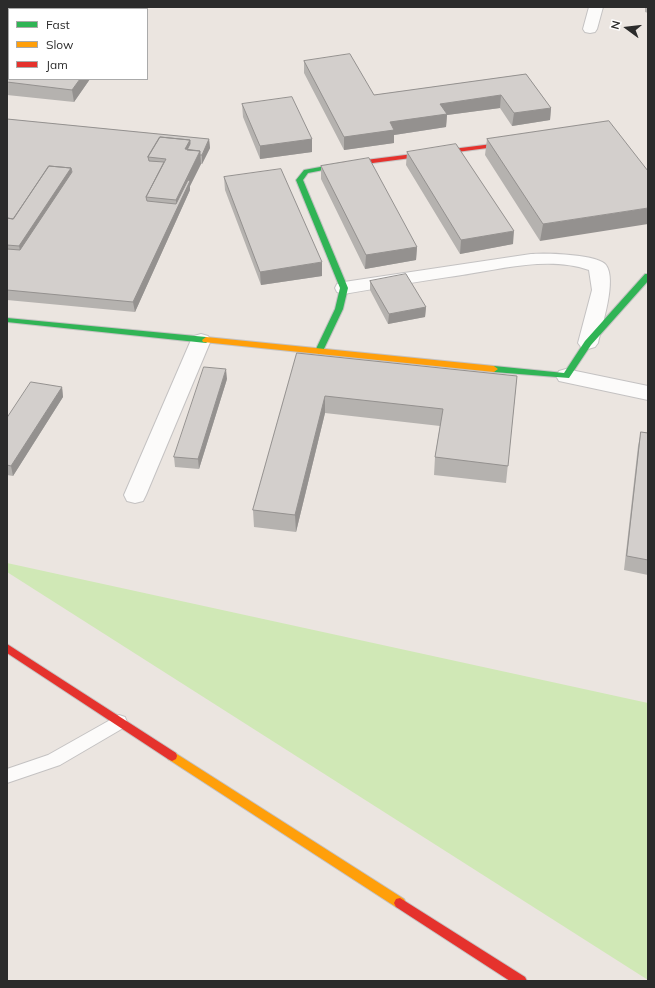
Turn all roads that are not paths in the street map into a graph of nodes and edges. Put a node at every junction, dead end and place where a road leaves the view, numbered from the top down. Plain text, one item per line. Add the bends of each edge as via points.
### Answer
1 (596, 7) edge
2 (590, 29) dead end
3 (518, 143) edge
4 (648, 276) edge
5 (344, 288) junction
6 (7, 320) edge
7 (201, 340) junction
8 (588, 343) junction
9 (319, 351) junction
10 (566, 376) junction
11 (648, 393) edge
12 (135, 495) dead end
13 (7, 648) edge
14 (119, 722) junction
15 (7, 776) edge
16 (522, 981) edge

1 - 2 street
3 - 5 street via 306,171 299,180
4 - 8 street
5 - 8 street via 531,259 585,261 598,267 601,290
5 - 9 street via 339,309
6 - 7 street
7 - 9 street
7 - 12 street
8 - 10 street
9 - 10 street
10 - 11 street
13 - 14 street
14 - 15 lane via 54,760
14 - 16 street

